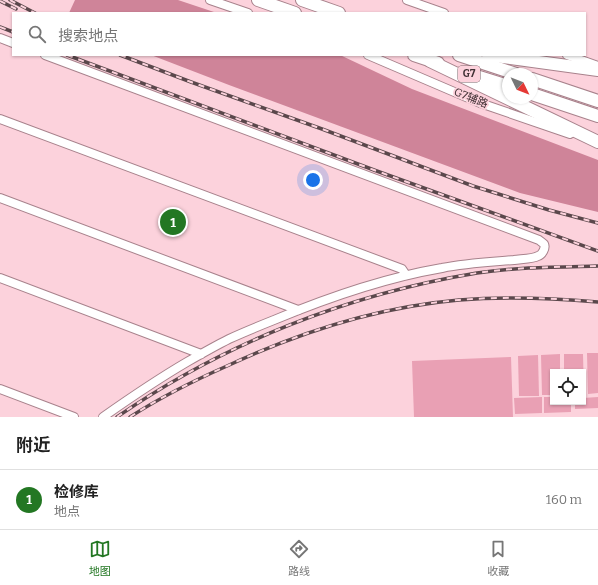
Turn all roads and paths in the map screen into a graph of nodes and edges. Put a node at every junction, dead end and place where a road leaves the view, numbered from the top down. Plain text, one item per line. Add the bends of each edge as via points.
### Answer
1 (210, 0) edge
2 (258, 0) edge
3 (302, 0) edge
4 (406, 0) edge
5 (245, 12) edge
6 (292, 12) edge
7 (336, 12) edge
8 (441, 12) edge
9 (0, 38) edge
10 (12, 43) edge
11 (48, 56) edge
12 (370, 56) edge
13 (417, 56) edge
14 (462, 56) edge
15 (495, 56) edge
16 (570, 56) edge
17 (430, 61) junction
18 (598, 66) edge
19 (502, 69) edge
20 (598, 70) edge
21 (538, 81) edge
22 (502, 84) edge
23 (538, 96) edge
24 (598, 101) edge
25 (598, 116) edge
26 (0, 120) edge
27 (598, 143) edge
28 (0, 198) edge
29 (406, 275) junction
30 (0, 278) edge
31 (298, 310) junction
32 (201, 354) junction
33 (0, 389) edge
34 (74, 417) edge
35 (103, 417) edge

1 - 5 street
2 - 6 highway
3 - 7 highway
4 - 8 street
9 - 10 street
11 - 29 street via 539,240 545,248 539,256 475,263
12 - 27 street, G7辅路 via 480,103
13 - 17 highway, G7
14 - 19 highway, G7
15 - 20 highway
16 - 18 street
17 - 22 highway, G7
17 - 27 highway
21 - 24 highway
23 - 25 highway
26 - 29 street via 402,269
28 - 31 street
29 - 31 street via 364,286
30 - 32 street
31 - 32 street via 230,338
32 - 35 street
33 - 34 street

